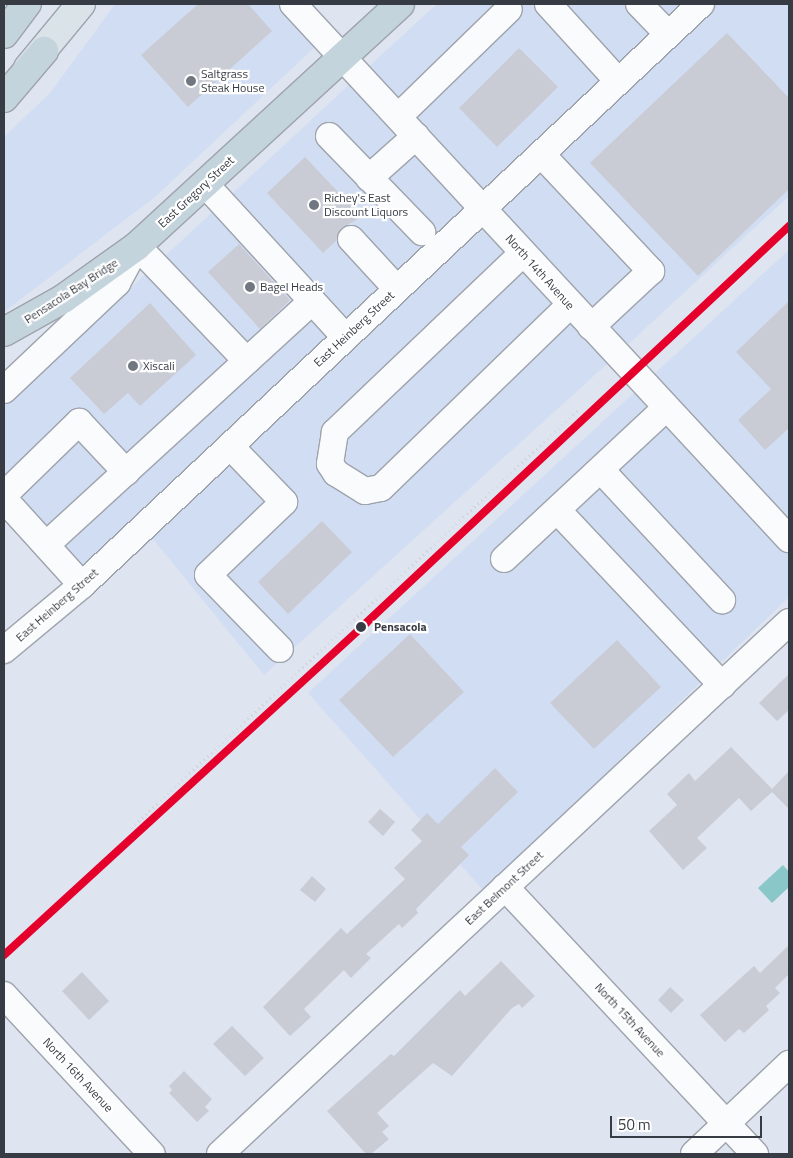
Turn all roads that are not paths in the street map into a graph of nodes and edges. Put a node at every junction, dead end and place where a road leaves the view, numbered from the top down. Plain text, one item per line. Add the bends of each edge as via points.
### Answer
1 (81, 4) edge
2 (293, 4) edge
3 (400, 4) edge
4 (548, 4) edge
5 (701, 4) edge
6 (642, 5) edge
7 (24, 8) edge
8 (509, 9) dead end
9 (4, 34) edge
10 (668, 34) junction
11 (44, 51) junction
12 (343, 57) junction
13 (618, 81) junction
14 (4, 93) edge
15 (4, 98) edge
16 (399, 116) junction
17 (329, 136) dead end
18 (416, 136) junction
19 (541, 154) junction
20 (369, 178) junction
21 (205, 184) junction
22 (482, 209) junction
23 (422, 232) dead end
24 (351, 239) dead end
25 (137, 246) junction
26 (523, 253) junction
27 (397, 289) junction
28 (312, 301) junction
29 (570, 304) junction
30 (591, 327) junction
31 (4, 332) edge
32 (345, 337) junction
33 (247, 361) junction
34 (4, 390) edge
35 (666, 408) junction
36 (230, 446) junction
37 (601, 470) junction
38 (126, 472) junction
39 (4, 497) edge
40 (557, 510) junction
41 (789, 539) edge
42 (46, 546) junction
43 (504, 560) dead end
44 (82, 585) junction
45 (722, 600) dead end
46 (789, 622) edge
47 (280, 649) dead end
48 (4, 650) edge
49 (722, 685) junction
50 (505, 887) junction
51 (4, 995) edge
52 (789, 1064) edge
53 (726, 1123) junction
54 (152, 1154) edge
55 (220, 1154) edge
56 (694, 1154) edge
57 (755, 1154) edge

1 - 11 main road
2 - 12 street, North 14th Avenue
3 - 12 highway, East Gregory Street
4 - 13 street
5 - 10 street, East Heinberg Street
6 - 10 street
7 - 9 highway
8 - 16 street
10 - 13 street, East Heinberg Street
11 - 14 main road
11 - 15 highway
12 - 16 street, North 14th Avenue
12 - 21 highway, East Gregory Street
13 - 19 street, East Heinberg Street
16 - 18 street, North 14th Avenue
17 - 20 street
18 - 20 street
18 - 22 street, North 14th Avenue
19 - 22 street, East Heinberg Street
19 - 30 street via 651,271
20 - 23 street
21 - 25 highway, East Gregory Street
21 - 28 street
22 - 26 street, North 14th Avenue
22 - 27 street, East Heinberg Street
24 - 27 street
25 - 31 highway, Pensacola Bay Bridge via 63,299
25 - 33 street
25 - 34 street, East Gregory Street via 118,283
26 - 29 street, North 14th Avenue
26 - 29 street via 335,432 330,464 336,473 365,491 381,488
27 - 32 street, East Heinberg Street
28 - 32 street
28 - 33 street
29 - 30 street, North 14th Avenue
30 - 35 street, North 14th Avenue
32 - 36 street, East Heinberg Street
33 - 38 street
35 - 37 street
35 - 41 street, North 14th Avenue
36 - 44 street, East Heinberg Street
36 - 47 street via 284,502 208,575
37 - 40 street
37 - 45 street
38 - 39 street via 79,422
38 - 42 street
39 - 42 street
40 - 43 street
40 - 49 street
42 - 44 street
44 - 48 street, East Heinberg Street
46 - 49 street, East Belmont Street
49 - 50 street, East Belmont Street
50 - 53 street, North 15th Avenue
50 - 55 street, East Belmont Street
51 - 54 street, North 16th Avenue
52 - 53 street
53 - 56 street
53 - 57 street, North 15th Avenue

